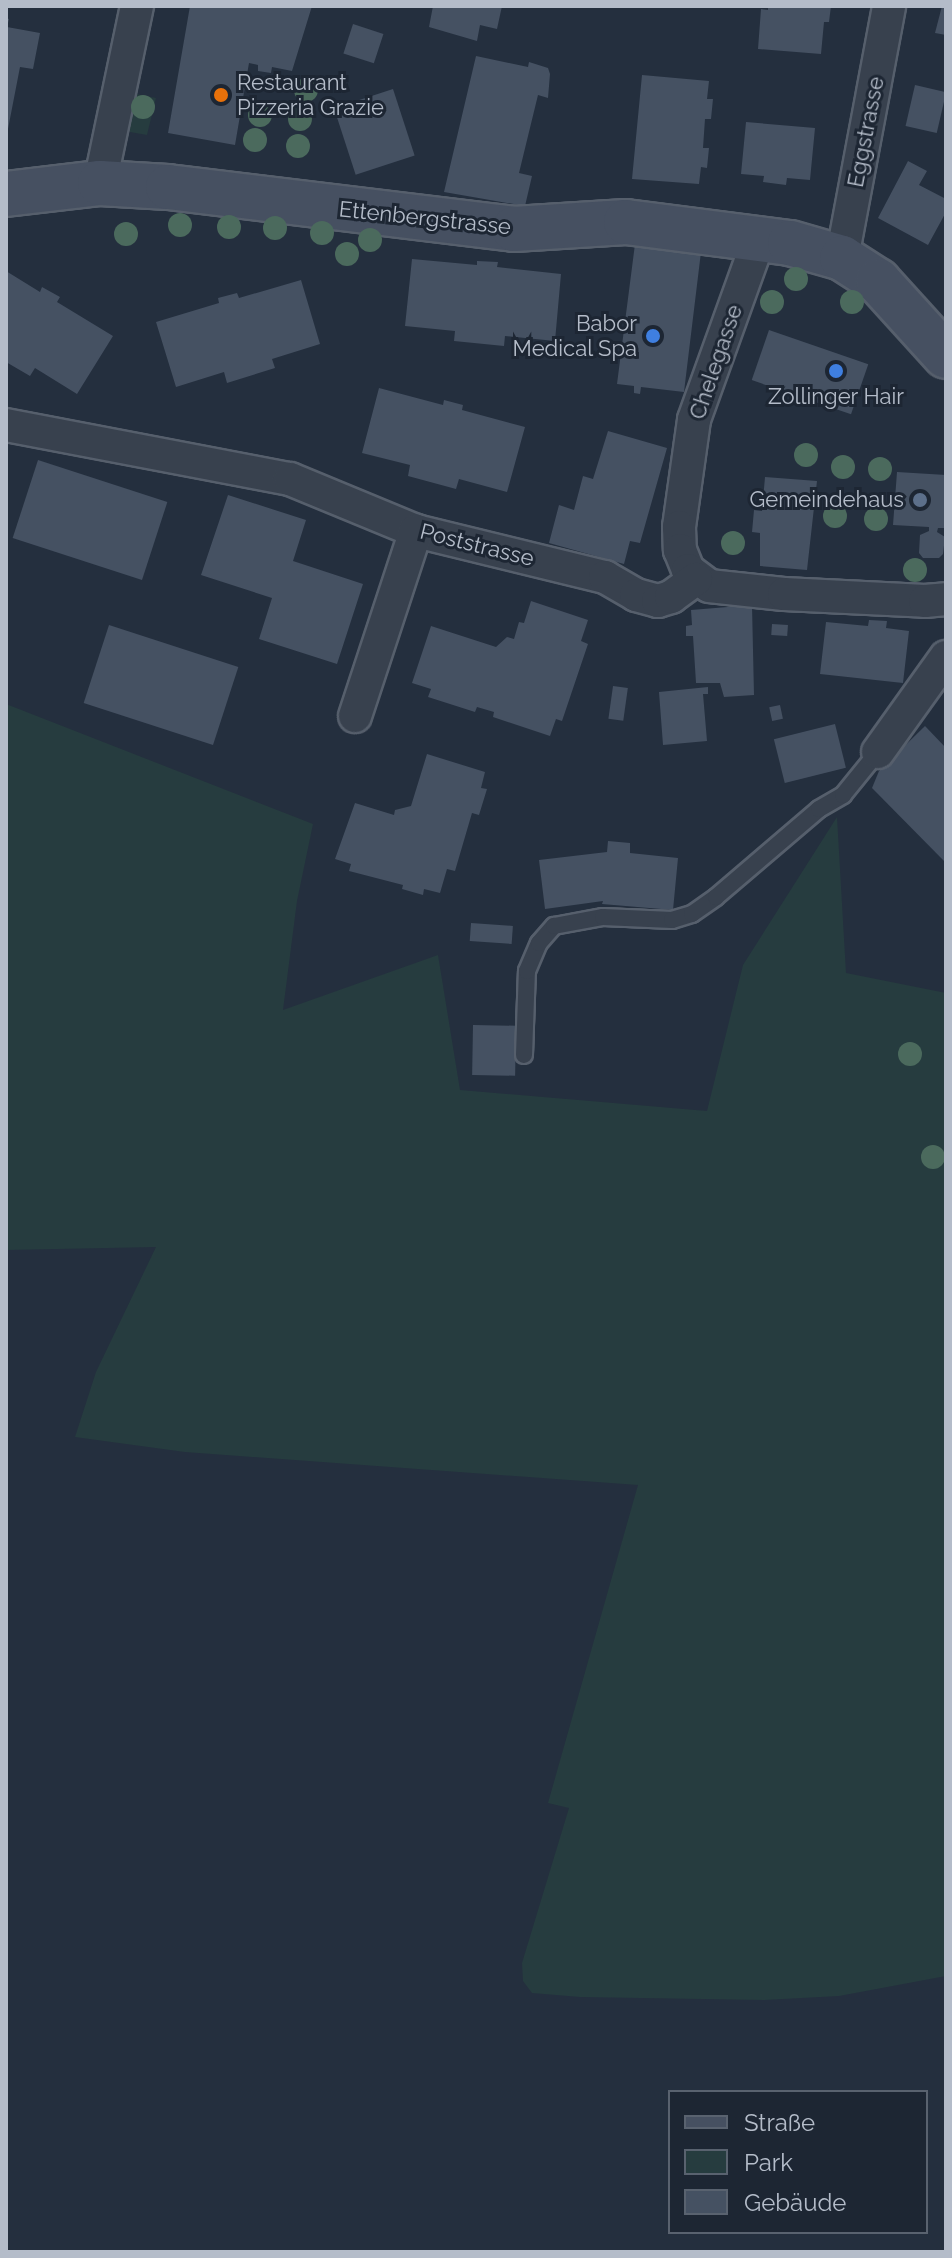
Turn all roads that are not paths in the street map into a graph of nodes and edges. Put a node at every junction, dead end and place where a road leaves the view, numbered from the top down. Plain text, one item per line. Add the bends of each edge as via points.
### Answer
1 (137, 6) edge
2 (889, 6) edge
3 (100, 183) junction
4 (6, 194) edge
5 (759, 239) junction
6 (842, 258) junction
7 (946, 356) edge
8 (6, 425) edge
9 (416, 531) junction
10 (696, 579) junction
11 (946, 599) edge
12 (946, 657) edge
13 (355, 716) dead end
14 (878, 752) joint
15 (524, 1055) dead end

1 - 3 street
2 - 6 street, Eggstrasse
3 - 4 street, Ettenbergstrasse
3 - 5 street, Ettenbergstrasse via 514,229 626,222
5 - 6 street, Ettenbergstrasse
5 - 10 street, Chelegasse via 694,420 679,527 680,550
6 - 7 street, Ettenbergstrasse via 878,281
8 - 9 street, Poststrasse via 290,479
9 - 10 street, Poststrasse via 605,577 658,601
9 - 13 street
10 - 11 street via 709,586 784,594
12 - 14 street
14 - 15 lane via 843,795 692,914 672,920 603,917 554,926 539,943 527,971

